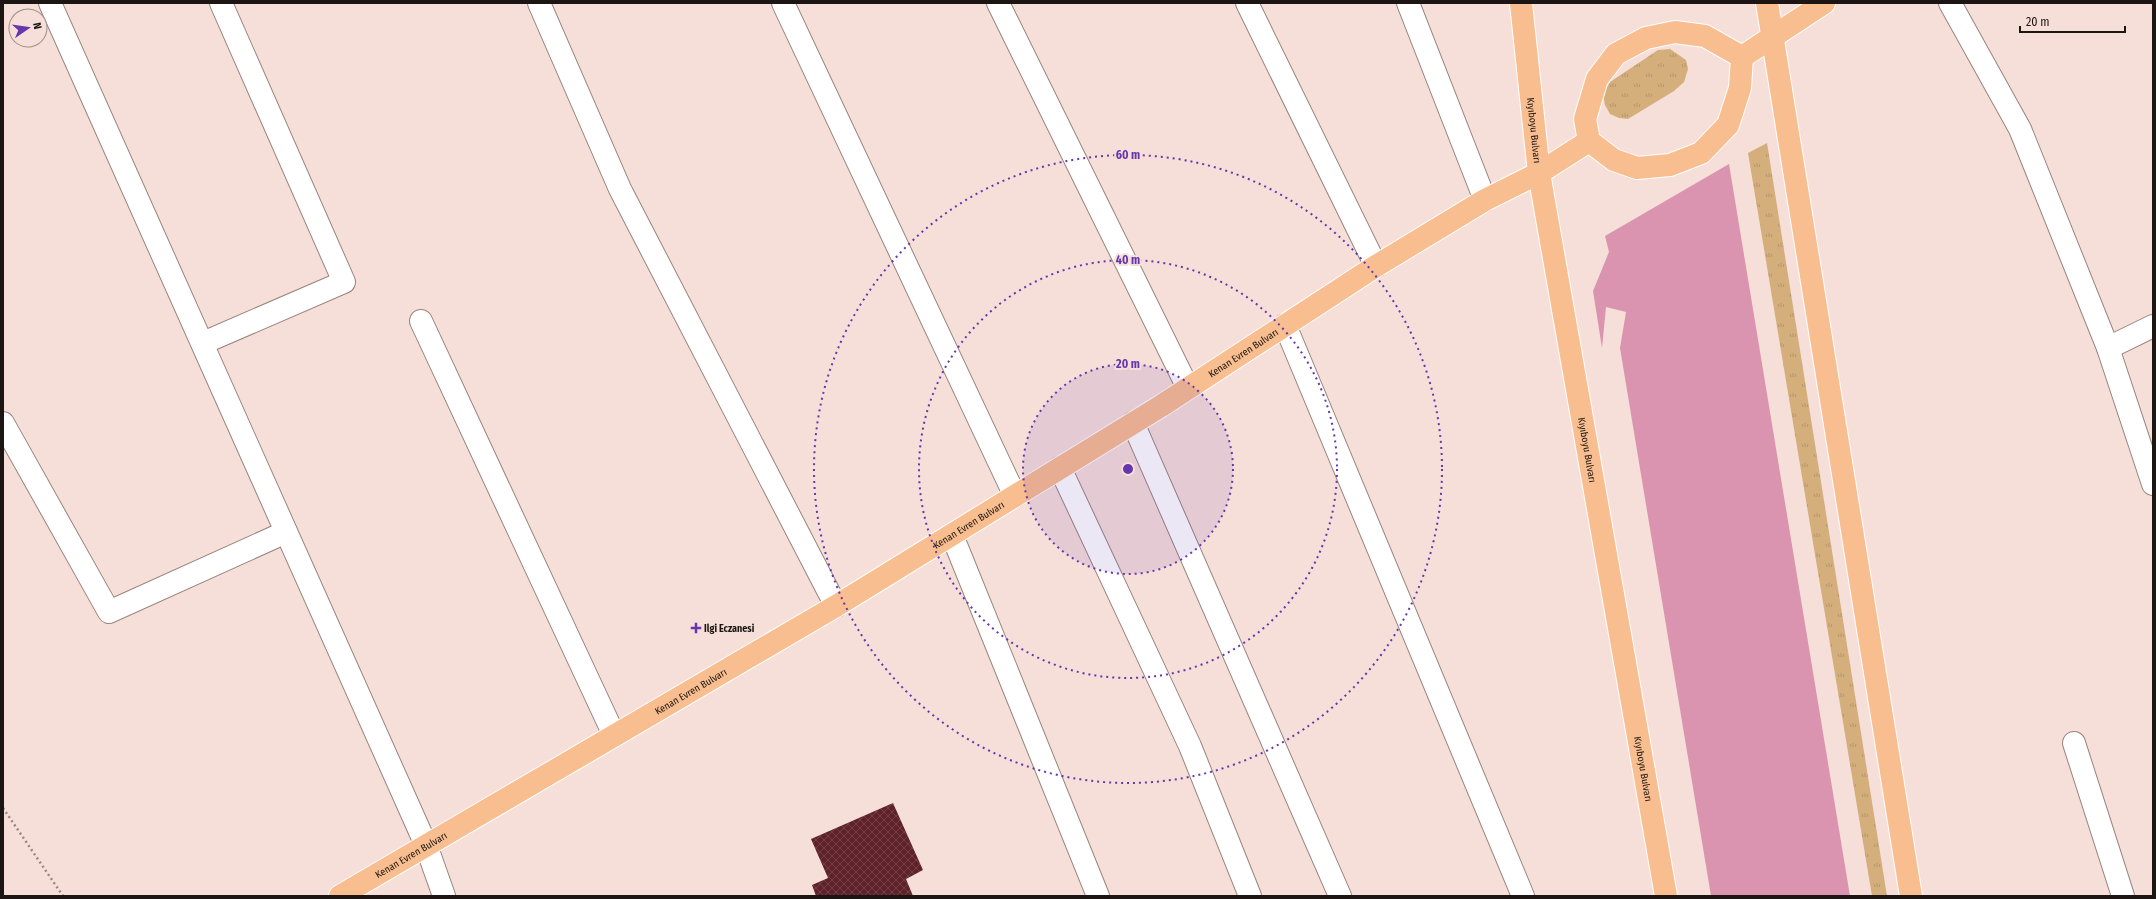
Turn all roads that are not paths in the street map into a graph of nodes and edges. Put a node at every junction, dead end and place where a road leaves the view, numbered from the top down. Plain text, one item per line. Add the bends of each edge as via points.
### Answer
1 (50, 3) edge
2 (221, 3) edge
3 (539, 3) edge
4 (783, 3) edge
5 (998, 3) edge
6 (1247, 3) edge
7 (1408, 3) edge
8 (1521, 3) edge
9 (1767, 3) edge
10 (1824, 3) edge
11 (1950, 3) edge
12 (1773, 37) junction
13 (1742, 57) junction
14 (1589, 141) junction
15 (1539, 173) junction
16 (1485, 200) junction
17 (1376, 266) junction
18 (421, 321) dead end
19 (1285, 325) junction
20 (2153, 326) edge
21 (203, 343) junction
22 (2108, 348) junction
23 (1188, 388) junction
24 (3, 423) edge
25 (1133, 423) junction
26 (1060, 468) junction
27 (2153, 484) edge
28 (1015, 496) junction
29 (286, 532) junction
30 (952, 534) junction
31 (836, 606) junction
32 (614, 735) junction
33 (2074, 743) dead end
34 (426, 845) junction
35 (340, 896) edge
36 (444, 896) edge
37 (1098, 896) edge
38 (1250, 896) edge
39 (1340, 896) edge
40 (1523, 896) edge
41 (1666, 896) edge
42 (1911, 896) edge
43 (2123, 896) edge

1 - 21 street
2 - 21 street via 344,282
3 - 31 street via 620,189
4 - 28 street
5 - 23 street
6 - 17 street
7 - 16 street
8 - 15 main road, Kıyıboyu Bulvarı
9 - 12 main road
10 - 12 main road
11 - 22 street via 2020,129
12 - 13 main road
12 - 42 main road
13 - 14 main road via 1740,88 1728,125 1701,152 1670,165 1637,168 1614,160
13 - 14 main road via 1705,36 1675,32 1646,38 1616,54 1597,79 1585,119
14 - 15 main road, Kenan Evren Bulvarı
15 - 16 main road, Kenan Evren Bulvarı
15 - 41 main road, Kıyıboyu Bulvarı
16 - 17 main road, Kenan Evren Bulvarı
17 - 19 main road, Kenan Evren Bulvarı
18 - 32 street
19 - 23 main road, Kenan Evren Bulvarı
19 - 40 street
20 - 22 street
21 - 29 street
22 - 27 street
23 - 25 main road, Kenan Evren Bulvarı
24 - 29 street via 109,612
25 - 26 main road, Kenan Evren Bulvarı
25 - 39 street
26 - 28 main road, Kenan Evren Bulvarı
26 - 38 street via 1190,746
28 - 30 main road, Kenan Evren Bulvarı
29 - 34 street
30 - 31 main road, Kenan Evren Bulvarı
30 - 37 street
31 - 32 main road, Kenan Evren Bulvarı
32 - 34 main road, Kenan Evren Bulvarı
33 - 43 street
34 - 35 main road, Kenan Evren Bulvarı
34 - 36 street

